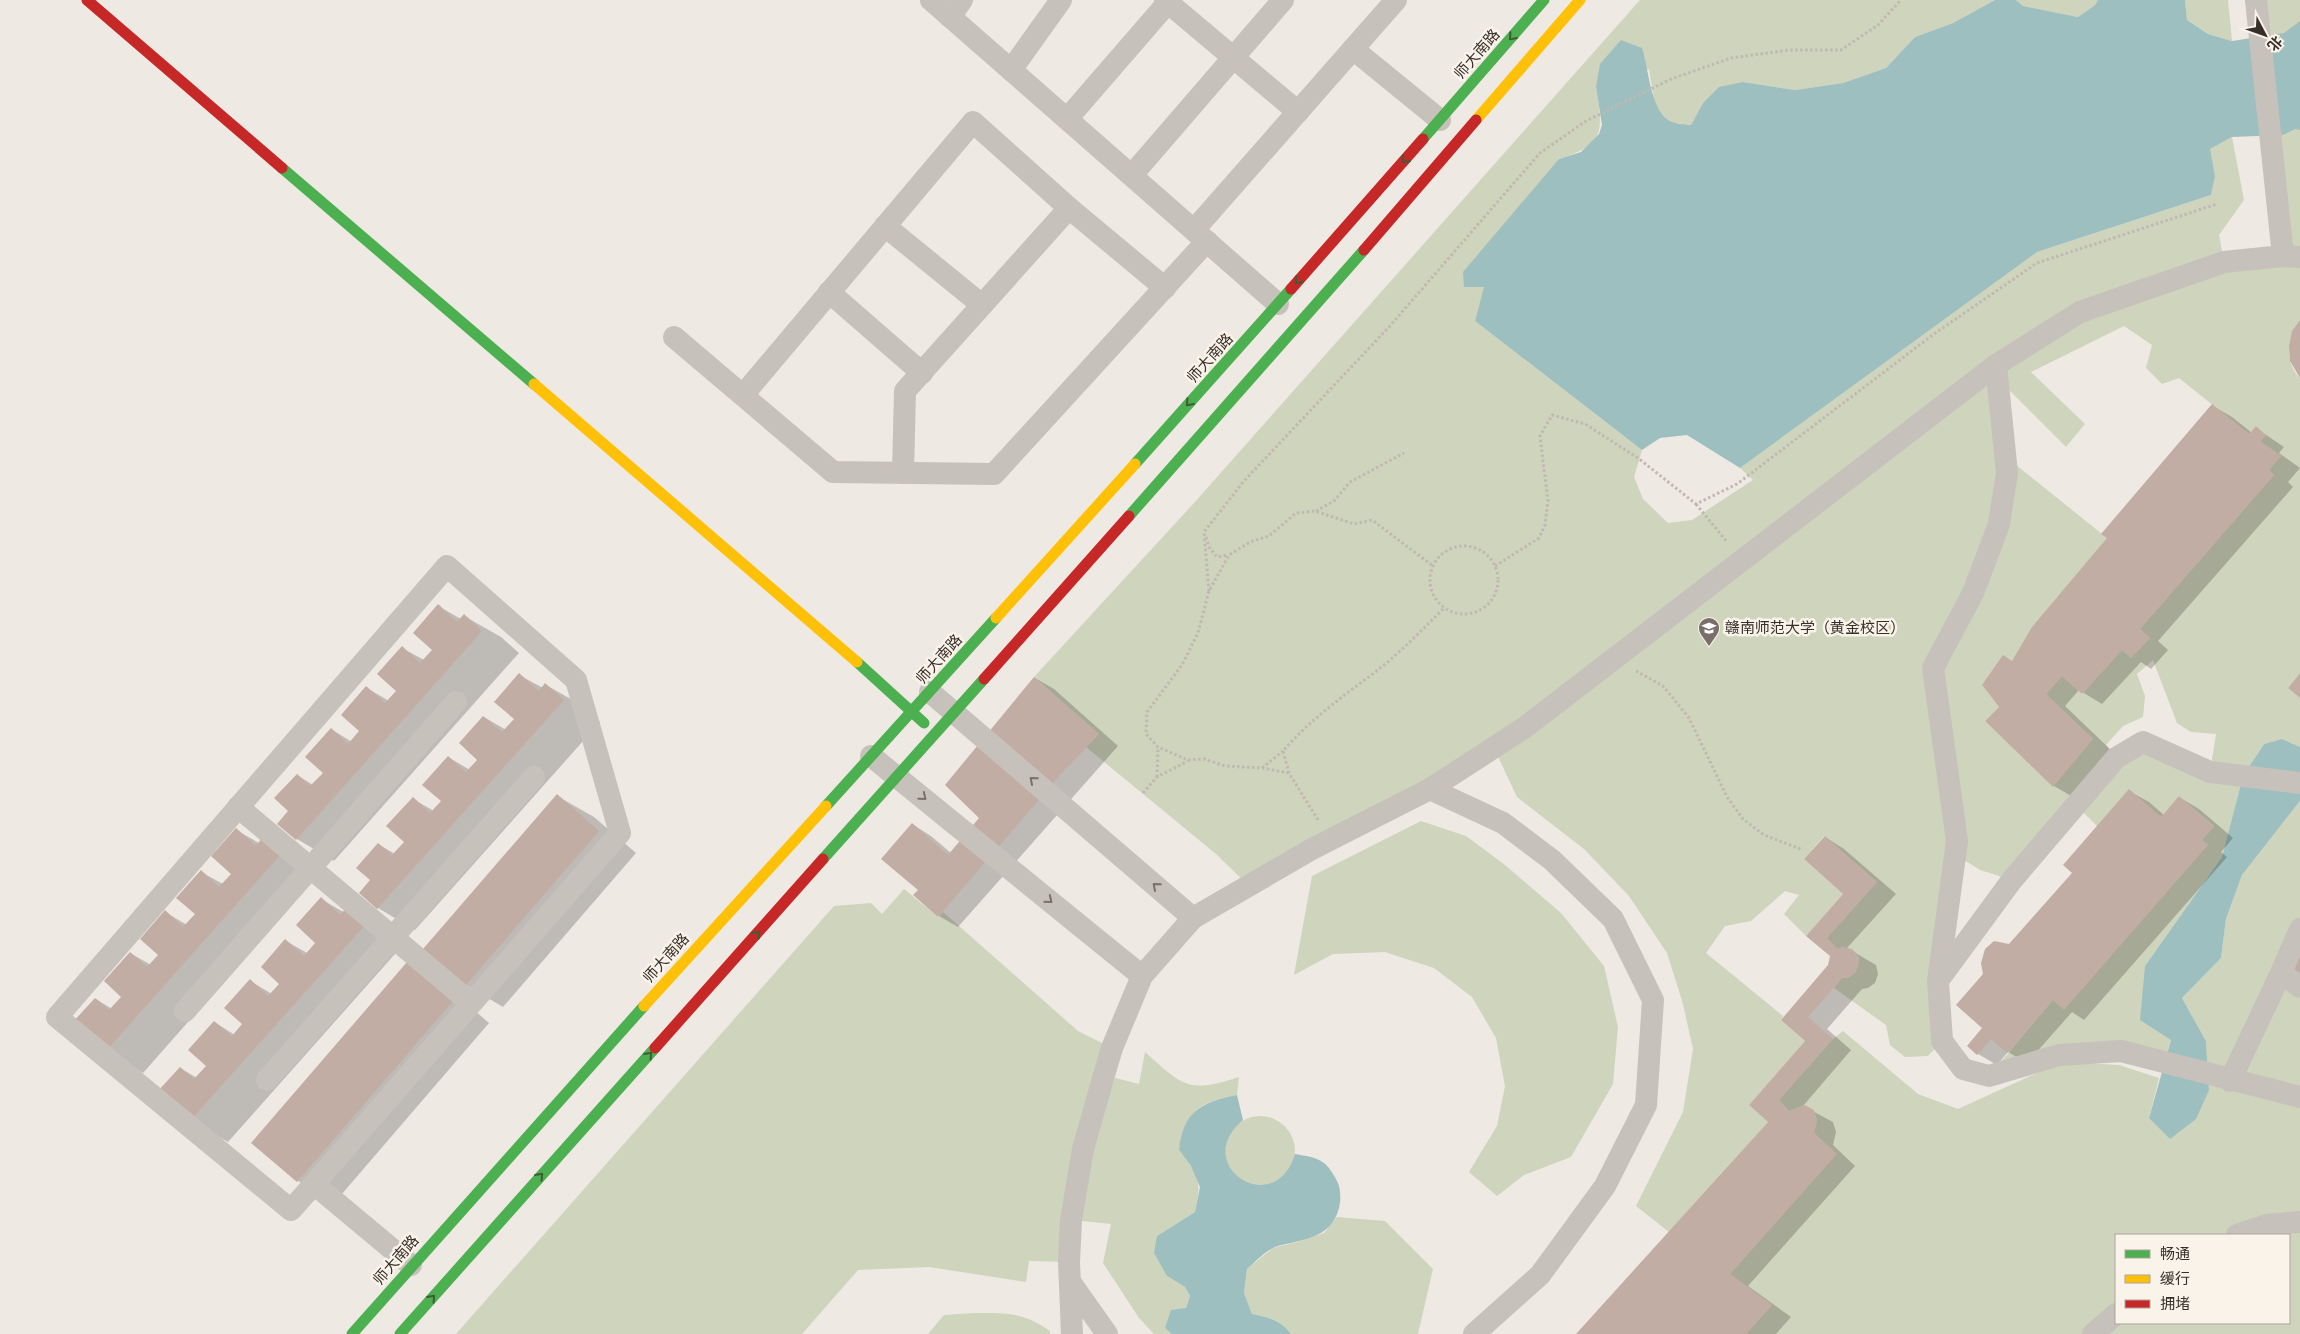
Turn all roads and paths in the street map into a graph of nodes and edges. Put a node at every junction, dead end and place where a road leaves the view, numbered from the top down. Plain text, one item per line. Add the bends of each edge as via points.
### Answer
1 (87, 0) edge
2 (931, 0) edge
3 (1061, 0) edge
4 (1283, 0) edge
5 (1396, 0) edge
6 (1544, 0) edge
7 (1580, 0) edge
8 (1901, 0) edge
9 (2256, 0) edge
10 (1167, 1) edge
11 (956, 8) edge
12 (1353, 49) junction
13 (1233, 58) junction
14 (1011, 70) junction
15 (1298, 112) junction
16 (1067, 119) junction
17 (1440, 120) junction
18 (1132, 175) junction
19 (2216, 204) dead end
20 (1069, 208) junction
21 (885, 226) junction
22 (1201, 236) junction
23 (2292, 256) edge
24 (1165, 288) junction
25 (829, 292) junction
26 (1278, 304) junction
27 (982, 305) junction
28 (674, 337) dead end
29 (1996, 366) junction
30 (922, 373) junction
31 (742, 394) junction
32 (1404, 453) dead end
33 (903, 473) junction
34 (1696, 504) junction
35 (1315, 511) junction
36 (1204, 532) junction
37 (1229, 555) junction
38 (1742, 560) junction
39 (1433, 566) junction
40 (1495, 566) junction
41 (1209, 591) junction
42 (1444, 608) junction
43 (1614, 659) junction
44 (930, 692) junction
45 (456, 702) dead end
46 (912, 712) junction
47 (954, 712) junction
48 (936, 733) junction
49 (1158, 747) junction
50 (1283, 751) junction
51 (871, 756) junction
52 (1188, 760) junction
53 (1262, 768) junction
54 (1289, 773) junction
55 (534, 776) dead end
56 (897, 777) junction
57 (1157, 777) junction
58 (2300, 782) edge
59 (1430, 789) junction
60 (1143, 793) dead end
61 (238, 807) junction
62 (1330, 840) junction
63 (1803, 850) dead end
64 (312, 868) junction
65 (1193, 918) junction
66 (2300, 929) edge
67 (393, 937) junction
68 (2281, 973) junction
69 (1142, 976) junction
70 (1938, 981) junction
71 (2300, 987) edge
72 (471, 1003) junction
73 (185, 1011) dead end
74 (267, 1080) dead end
75 (2230, 1080) junction
76 (2300, 1097) edge
77 (314, 1184) junction
78 (2300, 1222) edge
79 (2240, 1234) edge
80 (411, 1265) junction
81 (1071, 1283) junction
82 (2115, 1315) edge
83 (352, 1334) edge
84 (400, 1334) edge
85 (1072, 1334) edge
86 (1107, 1334) edge
87 (1474, 1334) edge
88 (2093, 1334) edge

1 - 46 main road via 809,618
2 - 11 street
3 - 14 street
4 - 13 street
5 - 12 street
6 -> 17 main road, 师大南路
7 - 47 main road via 1292,334
8 - 36 path via 1878,25 1841,50 1789,50 1732,58 1671,80 1586,121 1540,153 1389,327 1244,481
9 - 23 street via 2274,170
10 - 13 street
10 - 16 street
11 - 14 street
12 - 15 street
12 - 17 street
13 - 15 street
13 - 18 street
14 - 16 street
15 - 22 street
16 - 18 street
17 -> 26 main road, 师大南路
18 - 22 street
19 - 34 path via 2037,263 1902,358 1737,484
20 - 21 street via 973,122
20 - 24 street
20 - 27 street
21 - 25 street
21 - 27 street
22 - 24 street
22 - 26 street
23 - 29 street via 2224,262 2080,312
24 - 33 street via 994,474
25 - 30 street
25 - 31 street
26 -> 44 main road, 师大南路
27 - 30 street
28 - 31 street
29 - 38 street
29 - 70 street via 2007,473 1999,524 1972,593 1933,668 1957,841
30 - 33 street via 905,391
31 - 33 street via 833,472
32 - 35 path via 1350,482 1334,502
34 - 38 path
34 - 40 path via 1638,458 1585,424 1552,415 1540,436 1548,501 1545,525 1539,538
35 - 37 path via 1296,513 1269,536 1250,542
35 - 39 path via 1354,524 1372,520
36 - 37 path via 1209,547 1218,556
36 - 41 path
37 - 41 path
38 - 43 street
39 - 40 path via 1440,556 1459,546 1481,550
39 - 42 path via 1431,589
40 - 42 path via 1498,587 1487,606 1466,614 1455,614
41 - 49 path via 1198,633 1182,665 1147,712 1146,734
42 - 50 path via 1405,647 1335,701
43 - 59 street via 1524,728
43 - 63 path via 1663,686 1689,718 1727,797 1743,819 1764,835
44 - 46 main road, 师大南路
44 - 47 street
45 - 64 street
46 - 48 main road
46 - 51 main road, 师大南路
47 - 48 main road
65 -> 47 street
48 - 56 main road
49 - 52 path
49 - 57 path
50 - 53 path
50 - 54 path
51 - 56 street
51 - 80 main road, 师大南路
52 - 53 path
52 - 57 path
53 - 54 path
54 - 62 path
55 - 67 street
56 -> 69 street
84 -> 56 main road
57 - 60 path
58 - 70 street via 2210,772 2143,742 2116,758 2012,880
59 - 62 street
59 - 87 street via 1503,823 1552,860 1612,919 1653,1000 1646,1105 1605,1186 1540,1275
61 - 64 street
61 - 72 street via 447,566 576,680 620,833
61 - 77 street via 57,1017 291,1210
62 - 65 street
64 - 67 street
64 - 73 street
65 - 69 street
66 - 68 street
67 - 72 street
67 - 74 street
68 - 71 street
68 - 75 street
69 - 81 street via 1112,1048 1083,1149 1071,1220
70 - 75 street via 1942,1041 1963,1069 1989,1076 2059,1055 2121,1051
72 - 77 street
75 - 76 street
77 - 80 street
78 - 79 street via 2267,1225
80 - 83 main road, 师大南路
81 - 85 street
81 - 86 street
82 - 88 street

